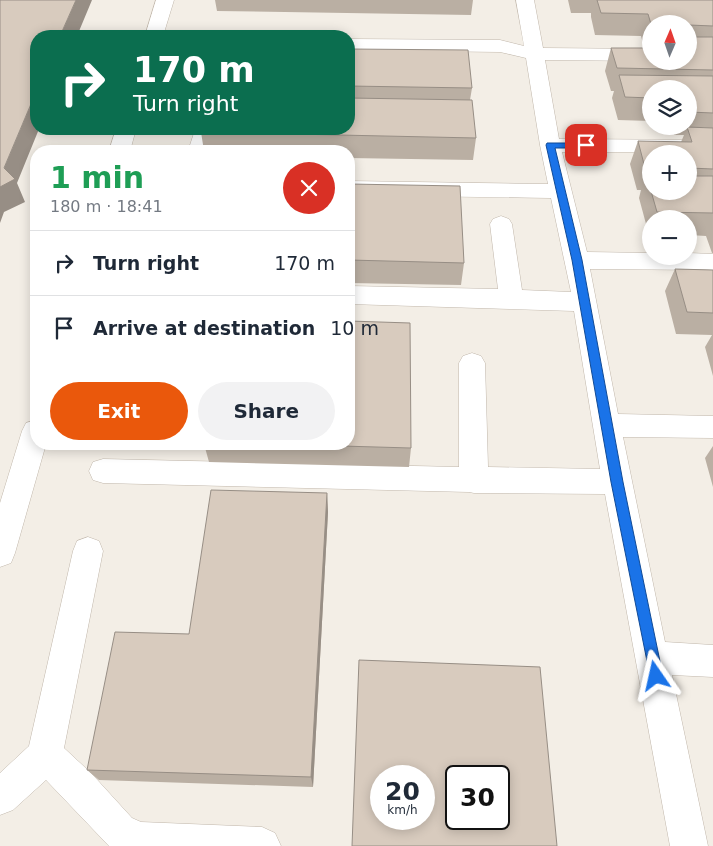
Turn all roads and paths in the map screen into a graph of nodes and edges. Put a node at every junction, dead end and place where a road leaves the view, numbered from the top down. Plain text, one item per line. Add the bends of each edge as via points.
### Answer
1 (164, 0) edge
2 (524, 0) edge
3 (156, 30) edge
4 (355, 45) edge
5 (534, 54) junction
6 (642, 55) edge
7 (550, 145) junction
8 (713, 146) edge
9 (355, 188) edge
10 (561, 191) junction
11 (501, 224) dead end
12 (577, 260) junction
13 (713, 262) edge
14 (355, 295) edge
15 (511, 299) junction
16 (585, 302) junction
17 (472, 363) dead end
18 (606, 424) junction
19 (713, 427) edge
20 (30, 450) edge
21 (103, 471) dead end
22 (474, 481) junction
23 (617, 482) junction
24 (88, 551) dead end
25 (0, 553) edge
26 (653, 658) junction
27 (713, 661) edge
28 (45, 755) junction
29 (0, 797) edge
30 (262, 846) edge
31 (689, 846) edge

1 - 3 street
2 - 5 street
4 - 5 street via 500,46
5 - 6 street
5 - 7 street
7 - 8 street
7 - 10 street
9 - 10 street
10 - 12 street
11 - 15 street
12 - 13 street
12 - 16 street
14 - 15 street
15 - 16 street
16 - 18 street
17 - 22 street
18 - 19 street
18 - 23 street
20 - 25 street
21 - 22 street via 203,471
22 - 23 street
23 - 26 street
24 - 28 street
26 - 27 street
26 - 31 street
28 - 29 street
28 - 30 street via 119,831 140,841

